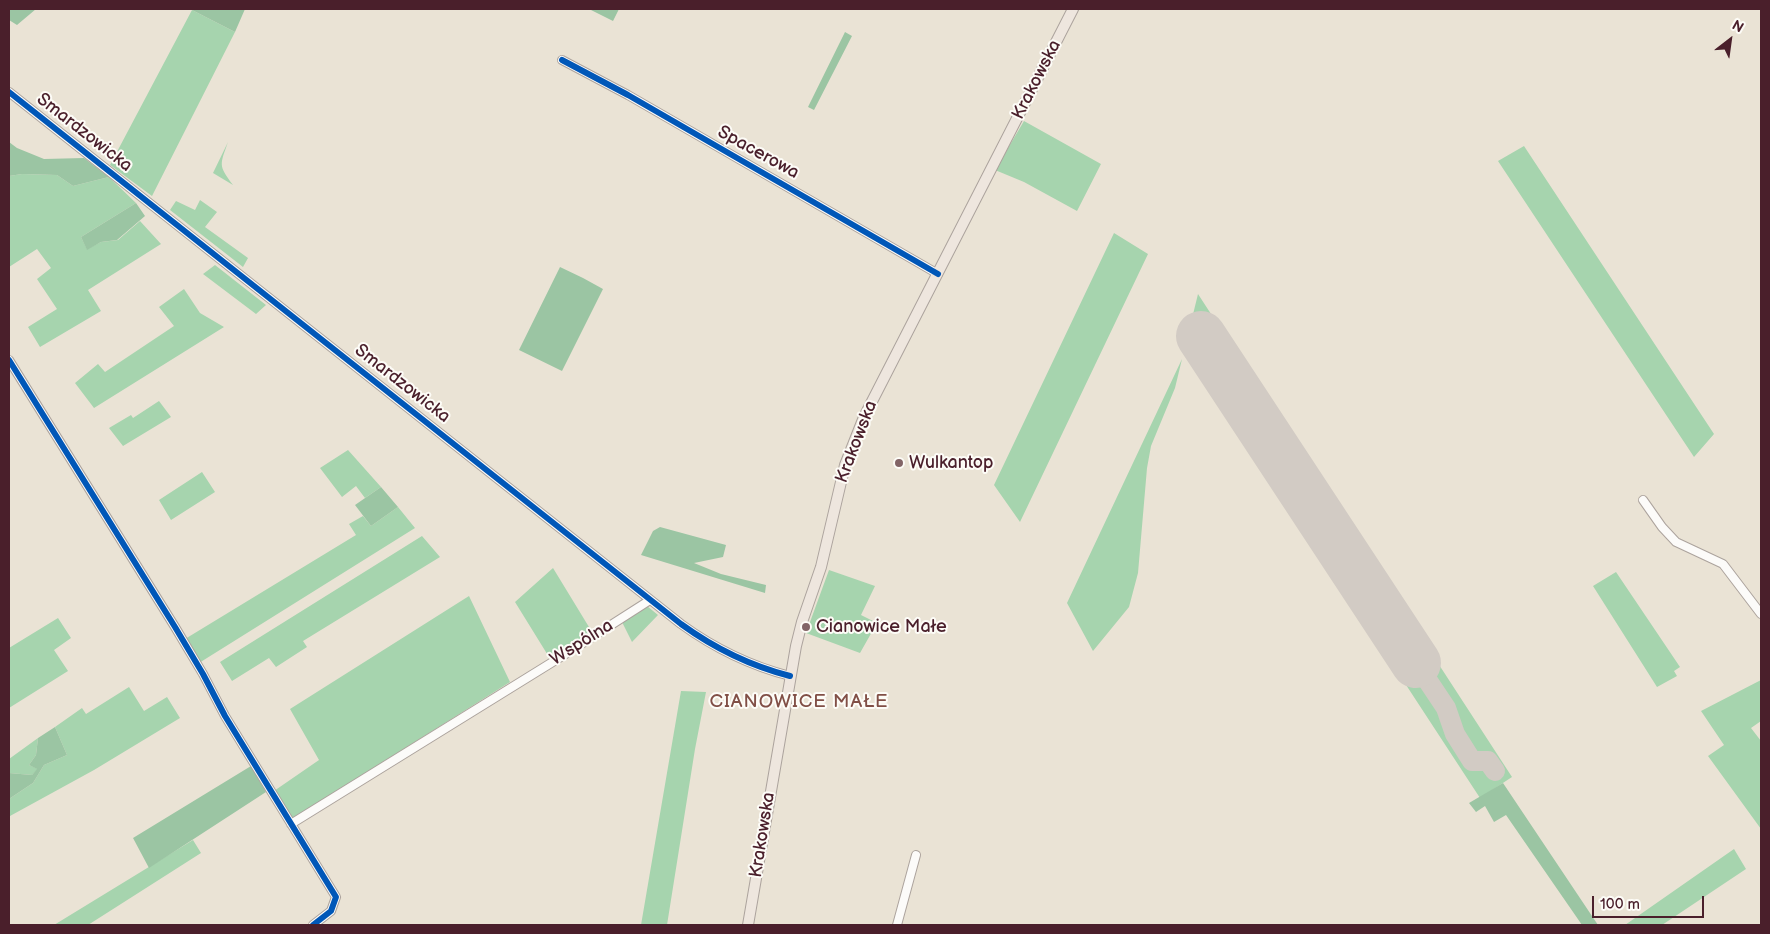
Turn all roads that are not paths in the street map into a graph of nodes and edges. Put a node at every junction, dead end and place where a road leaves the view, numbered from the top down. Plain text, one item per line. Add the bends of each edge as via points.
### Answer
1 (1073, 9) edge
2 (562, 60) dead end
3 (9, 92) edge
4 (938, 274) junction
5 (9, 360) edge
6 (1643, 500) dead end
7 (650, 600) junction
8 (1761, 614) edge
9 (790, 676) junction
10 (291, 824) junction
11 (916, 855) dead end
12 (313, 925) edge
13 (748, 925) edge
14 (897, 925) edge

1 - 4 main road, Krakowska
2 - 4 street, Spacerowa
3 - 7 street, Smardzowicka
4 - 9 main road, Krakowska via 864,417 845,465 825,553 800,630
5 - 10 street via 175,627
6 - 8 street via 1676,542 1722,564
7 - 9 street, Smardzowicka via 713,645 750,663
7 - 10 street, Wspólna
9 - 13 main road, Krakowska
10 - 12 street via 336,897 331,911
11 - 14 street

